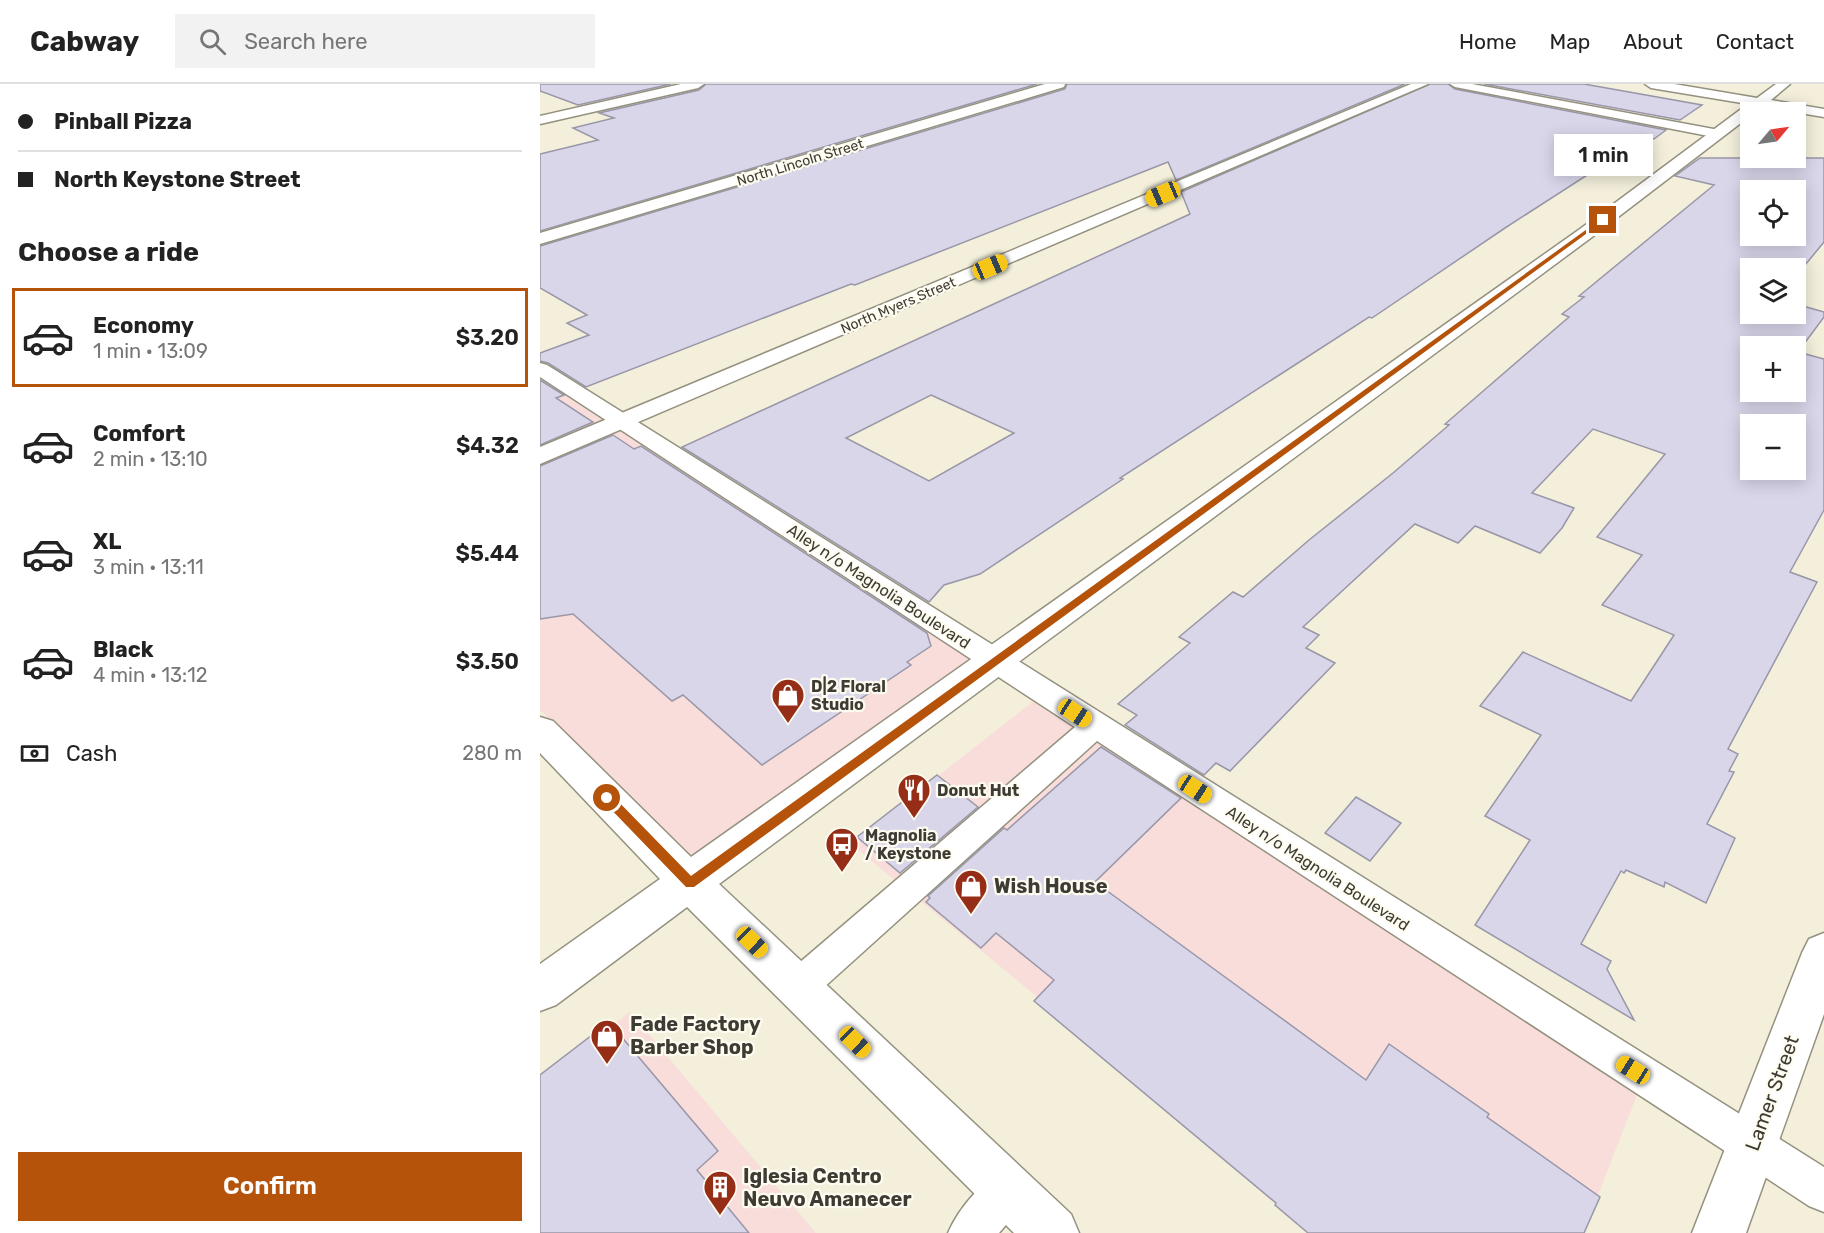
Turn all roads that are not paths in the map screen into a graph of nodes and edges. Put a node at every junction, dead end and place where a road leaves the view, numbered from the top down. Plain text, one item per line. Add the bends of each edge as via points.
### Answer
1 (698, 84) edge
2 (1059, 84) edge
3 (1422, 84) edge
4 (1455, 84) edge
5 (1651, 84) edge
6 (1774, 91) edge
7 (1824, 113) edge
8 (540, 120) edge
9 (1719, 134) junction
10 (540, 239) edge
11 (540, 369) edge
12 (622, 422) junction
13 (540, 456) edge
14 (996, 661) junction
15 (1095, 726) junction
16 (540, 730) edge
17 (690, 883) junction
18 (1824, 953) edge
19 (798, 987) junction
20 (540, 990) edge
21 (1752, 1146) junction
22 (1008, 1190) junction
23 (1824, 1191) edge
24 (970, 1233) edge
25 (1052, 1233) edge
26 (1719, 1233) edge

1 - 8 street
2 - 10 street, North Lincoln Street
3 - 12 street, North Myers Street
4 - 9 lane
5 - 6 street
6 - 7 street
6 - 9 street
9 - 14 street
11 - 12 lane, Alley n/o Magnolia Boulevard
12 - 13 street, North Myers Street
12 - 14 lane, Alley n/o Magnolia Boulevard
14 - 15 lane, Alley n/o Magnolia Boulevard
14 - 17 street
15 - 19 lane
15 - 21 lane, Alley n/o Magnolia Boulevard
16 - 17 street
17 - 19 street
17 - 20 street
18 - 21 street, Lamer Street
19 - 22 street
21 - 23 lane, Alley n/o Magnolia Boulevard
21 - 26 street, Lamer Street
22 - 24 lane
22 - 25 street

